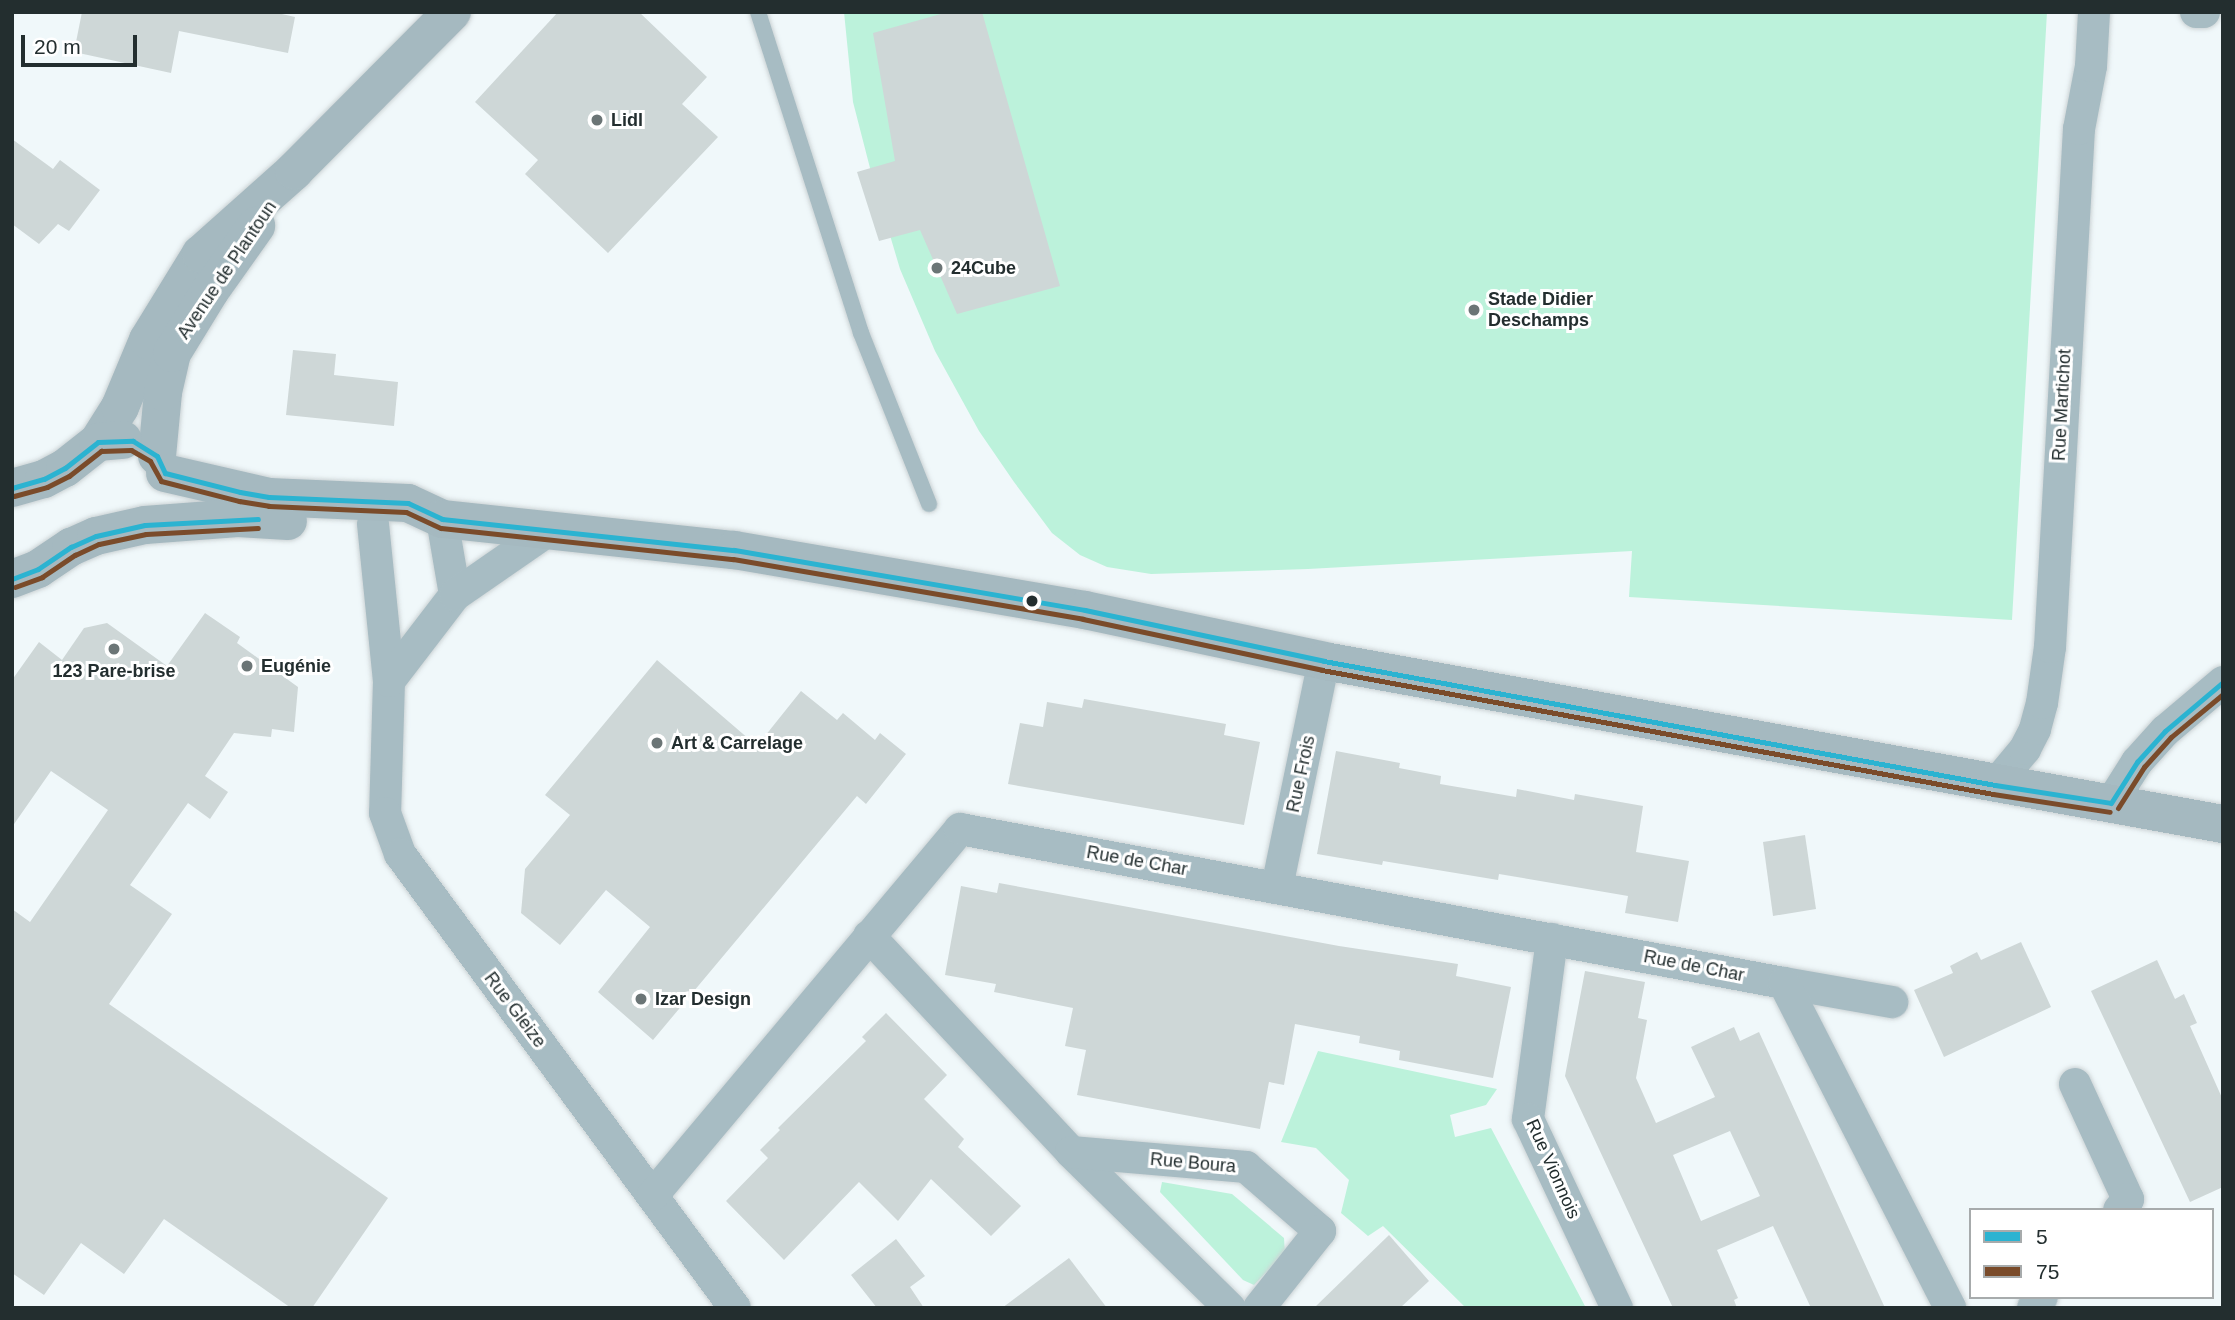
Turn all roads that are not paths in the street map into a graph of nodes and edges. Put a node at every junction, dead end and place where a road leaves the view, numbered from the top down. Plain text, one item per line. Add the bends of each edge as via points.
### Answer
1 (452, 12) edge
2 (758, 12) edge
3 (2094, 12) edge
4 (2196, 12) edge
5 (2204, 12) edge
6 (295, 171) junction
7 (98, 442) junction
8 (161, 465) junction
9 (12, 488) edge
10 (929, 504) dead end
11 (442, 519) junction
12 (145, 524) junction
13 (373, 524) junction
14 (549, 530) junction
15 (12, 579) edge
16 (455, 595) junction
17 (1324, 661) junction
18 (388, 681) junction
19 (2223, 681) edge
20 (1995, 785) junction
21 (2111, 803) junction
22 (2223, 824) edge
23 (1276, 887) junction
24 (869, 936) junction
25 (1552, 939) junction
26 (1784, 983) junction
27 (1892, 1002) dead end
28 (2075, 1084) dead end
29 (1071, 1152) junction
30 (653, 1195) junction
31 (2121, 1208) edge
32 (735, 1308) edge
33 (1230, 1308) edge
34 (1259, 1308) edge
35 (1617, 1308) edge
36 (1950, 1308) edge

1 - 6 main road, Avenue de Plantoun
2 - 10 lane via 861,334
3 - 20 street, Rue Martichot via 2091,66 2079,129 2050,647 2035,729
4 - 5 street
6 - 7 main road, Avenue de Plantoun via 201,254 148,340 120,407
6 - 8 main road, Avenue de Plantoun via 172,353 163,392
7 - 8 main road via 133,440 147,447
7 - 9 main road, Avenue de Plantoun via 65,468
8 - 11 main road via 269,497 408,503
8 - 12 main road, Avenue de Plantoun via 165,498
11 - 13 main road via 405,528
11 - 14 main road
11 - 16 street
12 - 13 main road via 238,518
12 - 15 main road via 96,536
13 - 18 street, Rue Gleize
14 - 16 street
14 - 17 main road via 734,550 1084,610
16 - 18 street
17 - 20 main road
17 - 23 street, Rue Frois
18 - 30 street, Rue Gleize via 385,813 400,854
19 - 21 street via 2165,731 2137,762
20 - 21 main road
21 - 22 main road
23 - 24 street, Rue de Char via 960,829
23 - 25 street, Rue de Char
24 - 29 street
24 - 30 street, Rue de Char
25 - 26 street, Rue de Char
25 - 35 street, Rue Vionnois via 1528,1119
26 - 27 street, Rue de Char
26 - 36 street
28 - 31 street via 2128,1199
29 - 33 street
29 - 34 street, Rue Boura via 1245,1167 1320,1231
30 - 32 street, Rue Gleize

